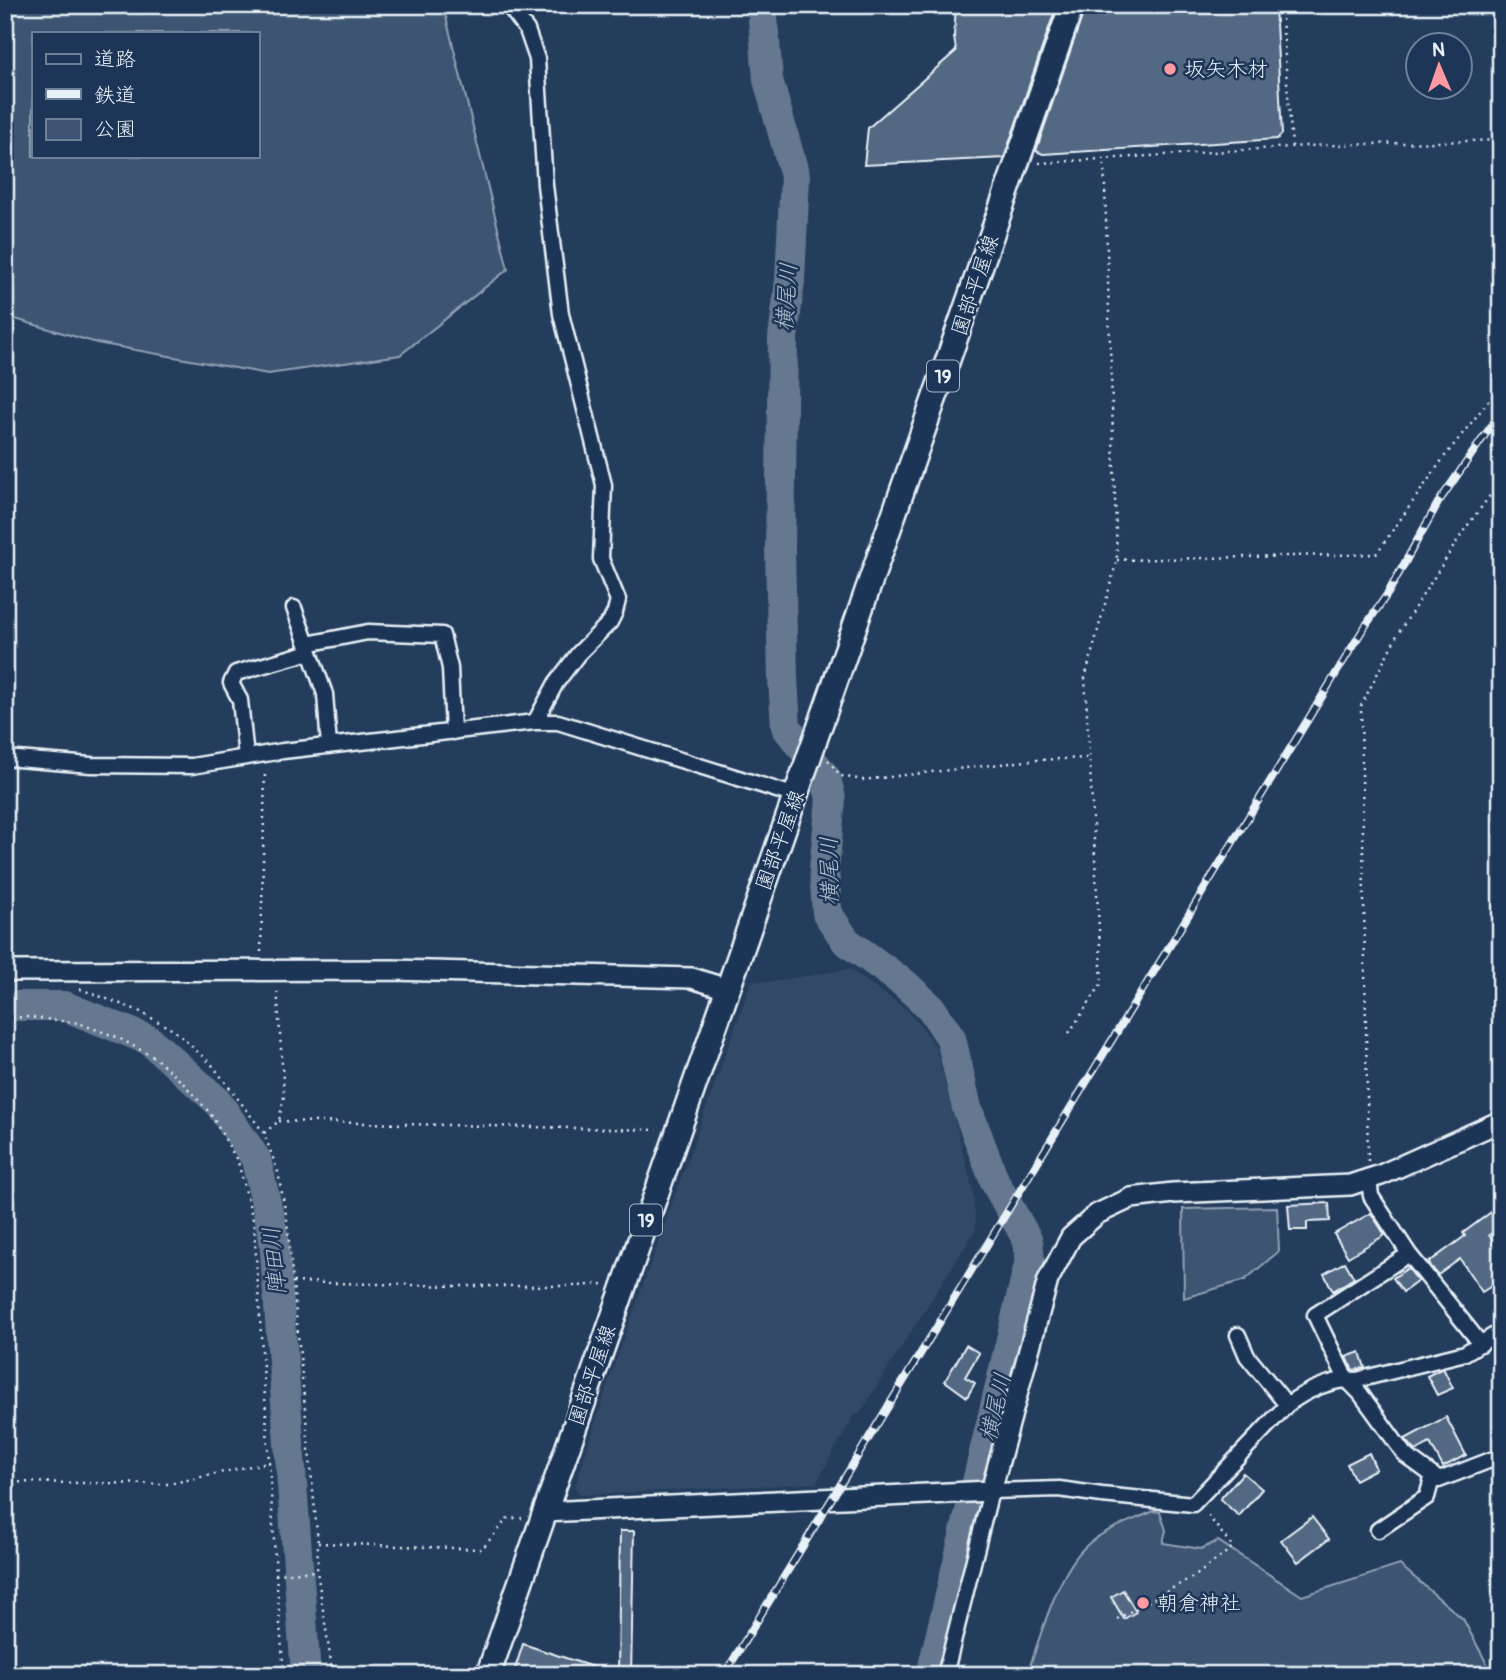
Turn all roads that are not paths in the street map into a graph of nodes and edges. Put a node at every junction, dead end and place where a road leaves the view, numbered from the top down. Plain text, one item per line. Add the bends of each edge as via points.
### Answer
1 (508, 5) edge
2 (1072, 5) edge
3 (294, 608) dead end
4 (309, 648) junction
5 (535, 722) junction
6 (453, 732) junction
7 (329, 746) junction
8 (246, 757) junction
9 (5, 758) edge
10 (796, 796) junction
11 (5, 971) edge
12 (727, 989) junction
13 (1501, 1121) edge
14 (1368, 1179) junction
15 (1409, 1254) junction
16 (1501, 1331) edge
17 (1238, 1335) dead end
18 (1481, 1344) junction
19 (1346, 1379) junction
20 (1287, 1405) junction
21 (1501, 1456) edge
22 (1433, 1475) junction
23 (988, 1491) junction
24 (544, 1512) junction
25 (1378, 1530) dead end
26 (488, 1675) edge
27 (946, 1675) edge

1 - 5 street via 527,30 537,59 545,185 561,314 604,485 601,559 618,600 610,622 556,683
2 - 10 main road, 園部平屋線 / 19
3 - 4 street
4 - 6 street via 368,632 442,635 450,668
4 - 7 street via 325,694
4 - 8 street via 236,673 231,683 240,700
5 - 6 street
5 - 10 street via 558,722
6 - 7 street
7 - 8 street
8 - 9 street via 192,766
10 - 12 main road, 園部平屋線 / 19
11 - 12 street via 268,969 691,978
12 - 24 main road, 園部平屋線 / 19
13 - 14 street
14 - 15 street via 1371,1196
14 - 23 street via 1350,1185 1131,1198 1097,1214 1071,1237 1048,1280
15 - 18 street
15 - 19 street via 1315,1315
16 - 18 street
17 - 20 street via 1247,1356
18 - 19 street via 1465,1353
19 - 20 street via 1303,1393
19 - 22 street via 1405,1455
20 - 23 street via 1194,1504 1059,1489
21 - 22 street via 1439,1480
22 - 25 street via 1427,1497
23 - 24 street
23 - 27 street
24 - 26 main road, 園部平屋線 / 19

